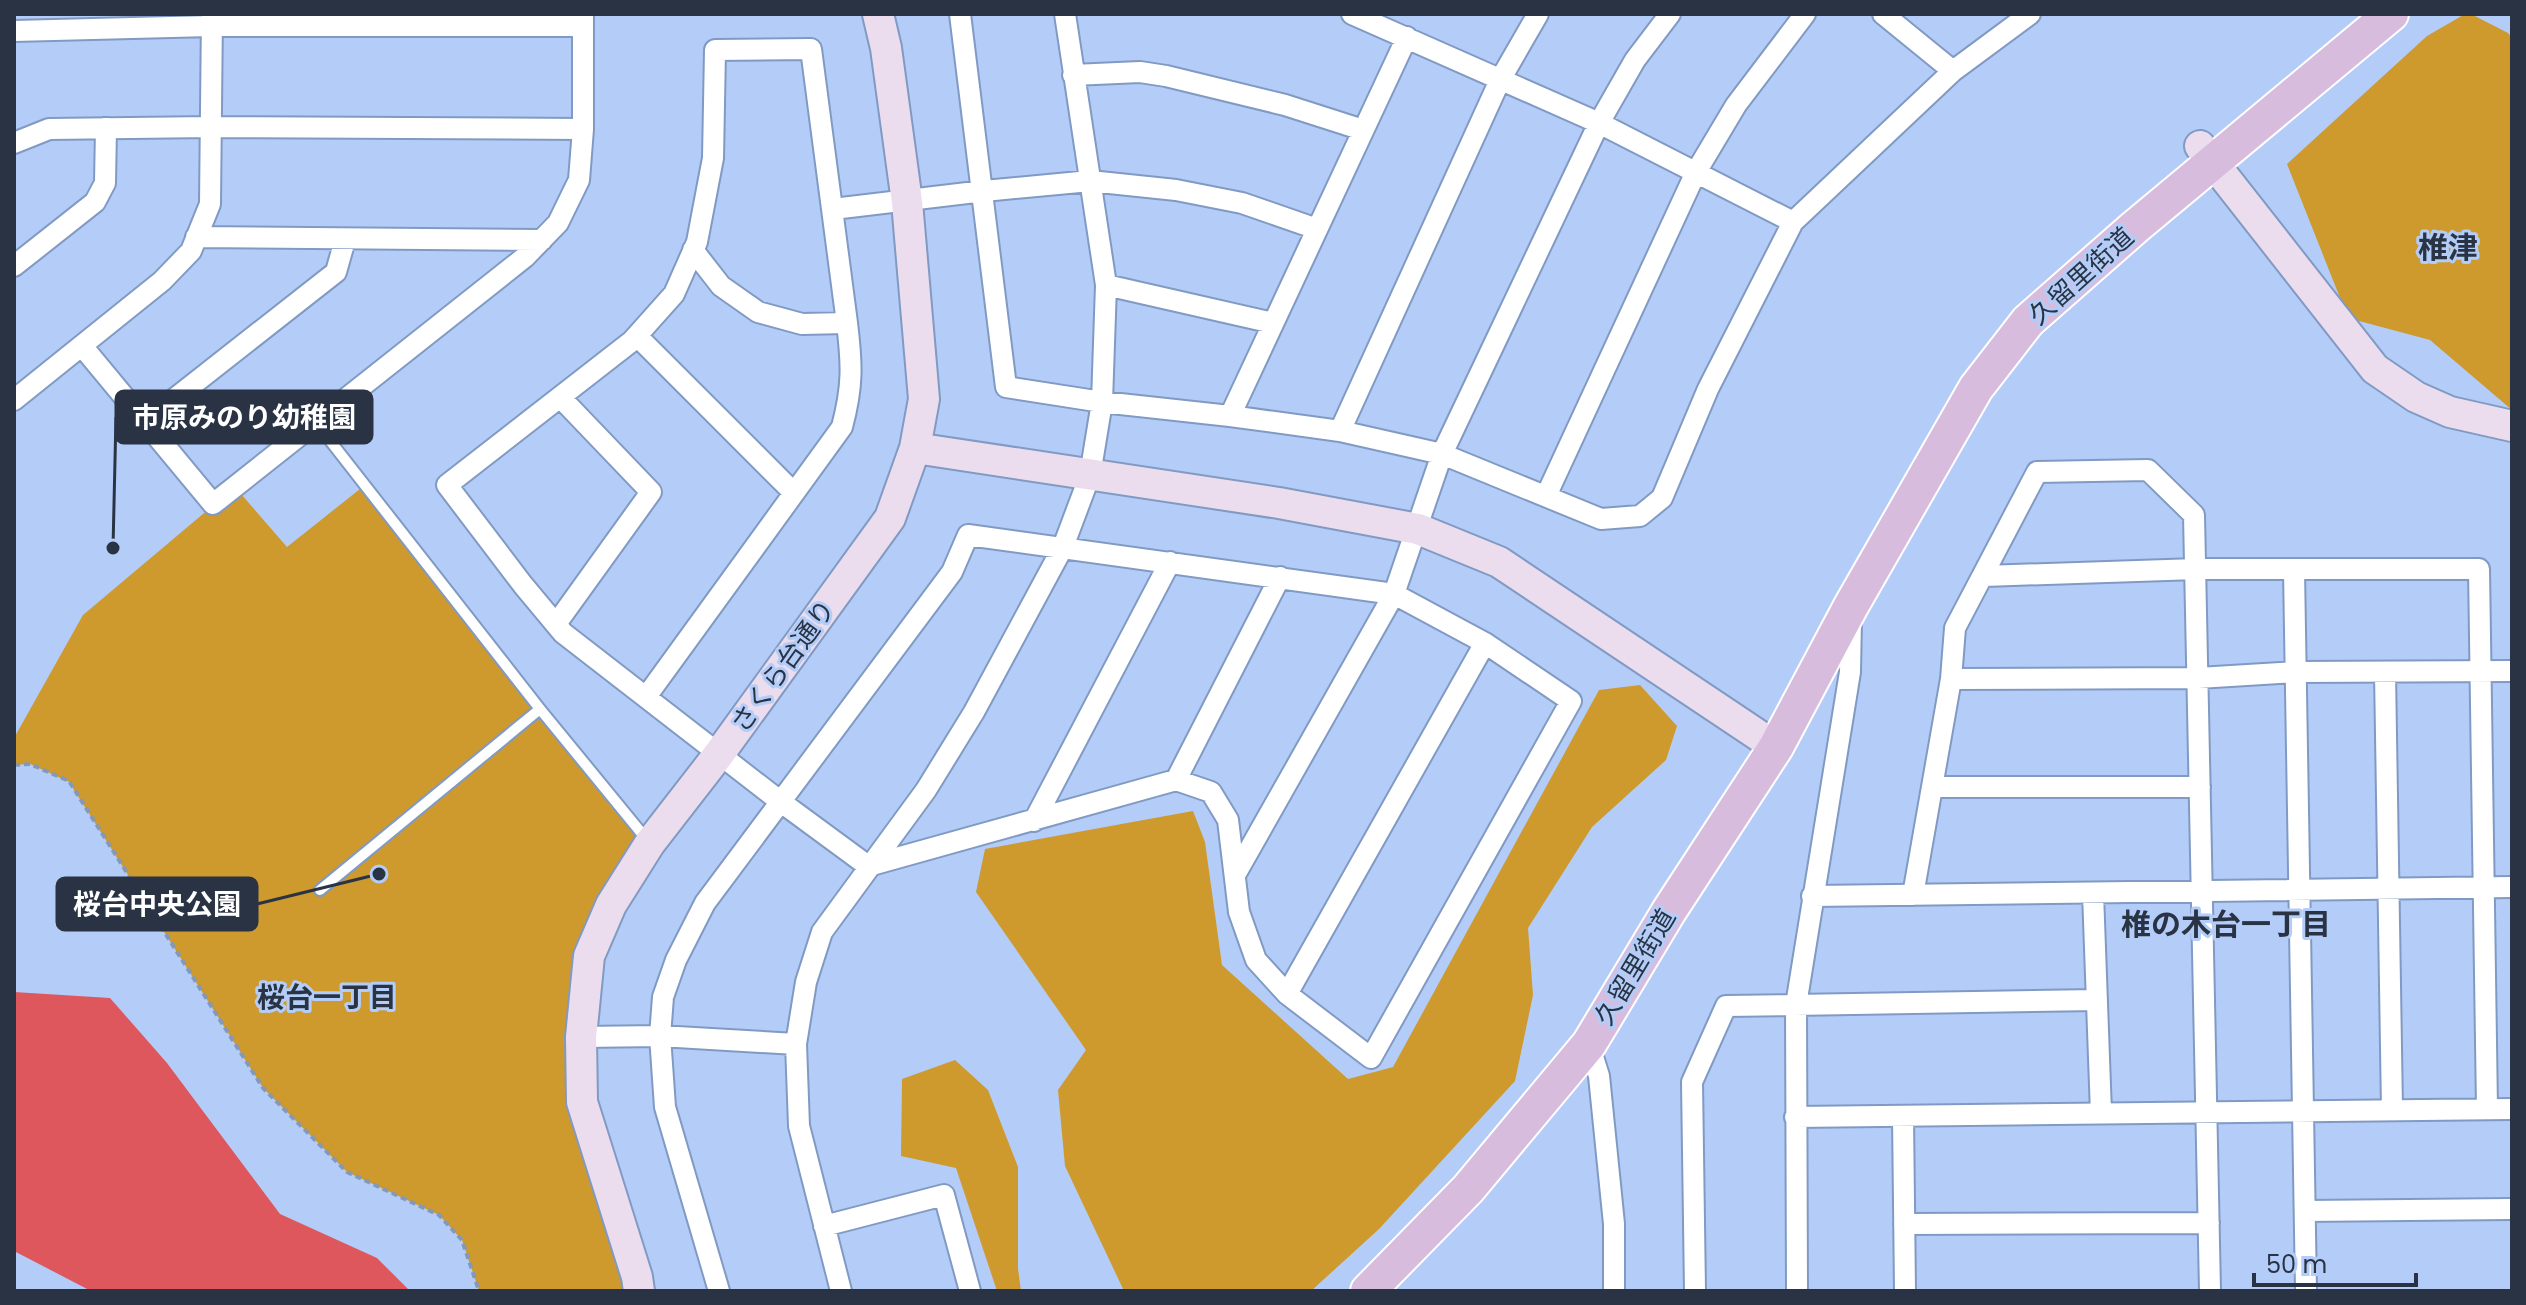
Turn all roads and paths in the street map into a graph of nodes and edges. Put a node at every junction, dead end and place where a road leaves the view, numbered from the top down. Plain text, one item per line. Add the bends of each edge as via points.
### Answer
1 (878, 14) edge
2 (960, 14) edge
3 (1065, 14) edge
4 (1352, 14) edge
5 (1538, 14) edge
6 (1670, 14) edge
7 (1805, 14) edge
8 (1883, 14) edge
9 (2030, 14) edge
10 (2364, 14) edge
11 (2391, 14) edge
12 (212, 20) edge
13 (583, 20) edge
14 (14, 31) edge
15 (1407, 37) junction
16 (1953, 71) junction
17 (1073, 75) junction
18 (1500, 80) junction
19 (1599, 123) junction
20 (211, 127) junction
21 (106, 128) junction
22 (583, 129) junction
23 (1363, 130) junction
24 (14, 143) edge
25 (2207, 154) junction
26 (1696, 172) junction
27 (1090, 181) junction
28 (984, 191) junction
29 (907, 202) junction
30 (833, 209) junction
31 (1793, 222) junction
32 (1317, 229) junction
33 (196, 237) junction
34 (345, 240) junction
35 (542, 240) junction
36 (693, 250) junction
37 (14, 266) edge
38 (1106, 285) junction
39 (847, 323) junction
40 (1273, 323) junction
41 (637, 336) junction
42 (82, 346) junction
43 (560, 397) junction
44 (14, 400) edge
45 (1102, 402) junction
46 (1230, 416) junction
47 (145, 422) junction
48 (317, 424) junction
49 (2512, 426) edge
50 (1340, 431) junction
51 (915, 448) junction
52 (1442, 454) junction
53 (1090, 475) junction
54 (794, 493) junction
55 (1546, 496) junction
56 (1418, 529) junction
57 (1063, 547) junction
58 (1170, 562) junction
59 (2197, 569) junction
60 (2294, 570) junction
61 (1984, 576) junction
62 (1280, 577) junction
63 (1394, 594) junction
64 (1851, 606) junction
65 (556, 624) junction
66 (1485, 643) junction
67 (2480, 671) junction
68 (2512, 671) edge
69 (2296, 672) junction
70 (2385, 672) junction
71 (2198, 678) junction
72 (1951, 679) junction
73 (646, 697) junction
74 (540, 709) junction
75 (1776, 747) junction
76 (719, 754) junction
77 (14, 765) edge
78 (1176, 780) junction
79 (1932, 787) junction
80 (2200, 787) junction
81 (781, 802) junction
82 (1034, 821) junction
83 (650, 843) junction
84 (868, 866) junction
85 (1235, 875) junction
86 (2512, 887) edge
87 (2483, 888) junction
88 (2388, 889) junction
89 (320, 890) dead end
90 (2299, 890) junction
91 (2202, 891) junction
92 (2093, 893) junction
93 (1913, 895) junction
94 (1812, 896) junction
95 (1287, 994) junction
96 (2097, 1000) junction
97 (1796, 1005) junction
98 (660, 1036) junction
99 (581, 1037) junction
100 (796, 1044) junction
101 (1589, 1044) junction
102 (2487, 1109) junction
103 (2512, 1109) edge
104 (2392, 1110) junction
105 (2303, 1111) junction
106 (2207, 1112) junction
107 (2101, 1113) junction
108 (1903, 1116) junction
109 (1795, 1117) junction
110 (2512, 1209) edge
111 (2305, 1211) junction
112 (2209, 1223) junction
113 (1904, 1224) junction
114 (824, 1226) junction
115 (479, 1291) edge
116 (639, 1291) edge
117 (719, 1291) edge
118 (841, 1291) edge
119 (970, 1291) edge
120 (1368, 1291) edge
121 (1614, 1291) edge
122 (1695, 1291) edge
123 (1797, 1291) edge
124 (1905, 1291) edge
125 (2210, 1291) edge
126 (2306, 1291) edge

1 - 29 street, さくら台通り
2 - 28 street
3 - 17 street
4 - 15 street
5 - 18 street
6 - 19 street via 1635,60
7 - 26 street via 1736,105
8 - 16 street
9 - 16 street
10 - 25 main road, 久留里街道
11 - 25 main road, 久留里街道
12 - 13 street
12 - 14 street
12 - 20 street
13 - 22 street
15 - 18 street
15 - 23 street
16 - 31 street
17 - 23 street via 1166,76
17 - 27 street
18 - 19 street
18 - 50 street
19 - 26 street
19 - 52 street
20 - 21 street
20 - 22 street
20 - 33 street via 210,204
21 - 24 street via 49,129
21 - 37 street via 105,183 95,202
22 - 35 street via 579,180 558,223
23 - 32 street
25 - 49 street via 2375,369 2450,412
25 - 64 main road, 久留里街道 via 2015,306 1956,377
26 - 31 street
26 - 55 street
27 - 28 street
27 - 32 street via 1242,203
27 - 38 street
28 - 29 street
28 - 45 street via 1006,387
29 - 30 street
29 - 51 street, さくら台通り via 924,399
30 - 36 street via 811,49 715,50 713,158
30 - 39 street
31 - 55 street via 1708,389 1662,498 1640,516 1601,519
32 - 40 street
33 - 34 street
33 - 42 street via 191,251 162,281
34 - 35 street
34 - 47 street via 336,272
35 - 48 street
36 - 39 street via 721,286 758,312 802,324
36 - 41 street via 674,294
38 - 40 street
38 - 45 street
39 - 54 street via 851,392 842,427
40 - 46 street
41 - 43 street
41 - 54 street
42 - 44 street
42 - 47 street
43 - 65 street via 651,492
43 - 65 street via 447,485
45 - 46 street
45 - 53 street
46 - 50 street
47 - 48 street via 213,504
48 - 74 lane
50 - 52 street
51 - 53 street
51 - 76 street, さくら台通り via 890,518
52 - 55 street
52 - 56 street
53 - 56 street
53 - 57 street
54 - 73 street
56 - 63 street
56 - 75 street via 1499,562
57 - 58 street
57 - 81 street via 968,535 952,572
57 - 84 street via 974,712 926,790
58 - 62 street
58 - 82 street
59 - 60 street
59 - 61 street
59 - 61 street via 2194,515 2148,470 2037,472
59 - 71 street
60 - 67 street via 2479,569
60 - 69 street
61 - 72 street via 1955,628
62 - 63 street
62 - 78 street
63 - 66 street
63 - 85 street
64 - 75 main road, 久留里街道
64 - 94 street via 1850,672
65 - 73 street
66 - 95 street
66 - 95 street via 1571,701 1371,1058
67 - 68 street
67 - 70 street
67 - 87 street
69 - 70 street
69 - 71 street
69 - 90 street
70 - 88 street
71 - 72 street
71 - 80 street
72 - 79 street
73 - 76 street
74 - 83 lane
74 - 89 lane
75 - 101 main road, 久留里街道
76 - 81 street
76 - 83 street, さくら台通り
77 - 115 path via 30,764 69,781 263,1088 347,1172 439,1215 462,1240
78 - 82 street
78 - 85 street via 1211,792 1228,820
79 - 80 street
79 - 93 street
80 - 91 street
81 - 84 street
81 - 98 street via 705,903 663,997
82 - 84 street
83 - 99 street, さくら台通り via 611,905 589,956
84 - 100 street via 822,932 806,982
85 - 95 street via 1239,912 1256,960
86 - 87 street
87 - 88 street
87 - 102 street
88 - 90 street
88 - 104 street
90 - 91 street
90 - 105 street
91 - 92 street
91 - 106 street
92 - 93 street
92 - 96 street
93 - 94 street
94 - 97 street
96 - 97 street
96 - 107 street
97 - 109 street
97 - 122 street via 1726,1006 1692,1082
98 - 99 street
98 - 100 street
98 - 117 street via 665,1107
99 - 116 street, さくら台通り via 582,1102
100 - 114 street via 799,1126
101 - 120 main road, 久留里街道 via 1468,1189
101 - 121 street via 1599,1076 1613,1209
102 - 103 street
102 - 104 street
104 - 105 street
105 - 106 street
105 - 111 street
106 - 107 street
106 - 112 street
107 - 108 street
108 - 109 street
108 - 113 street
109 - 123 street
110 - 111 street
111 - 126 street
112 - 113 street
112 - 125 street
113 - 124 street
114 - 118 street
114 - 119 street via 944,1195

